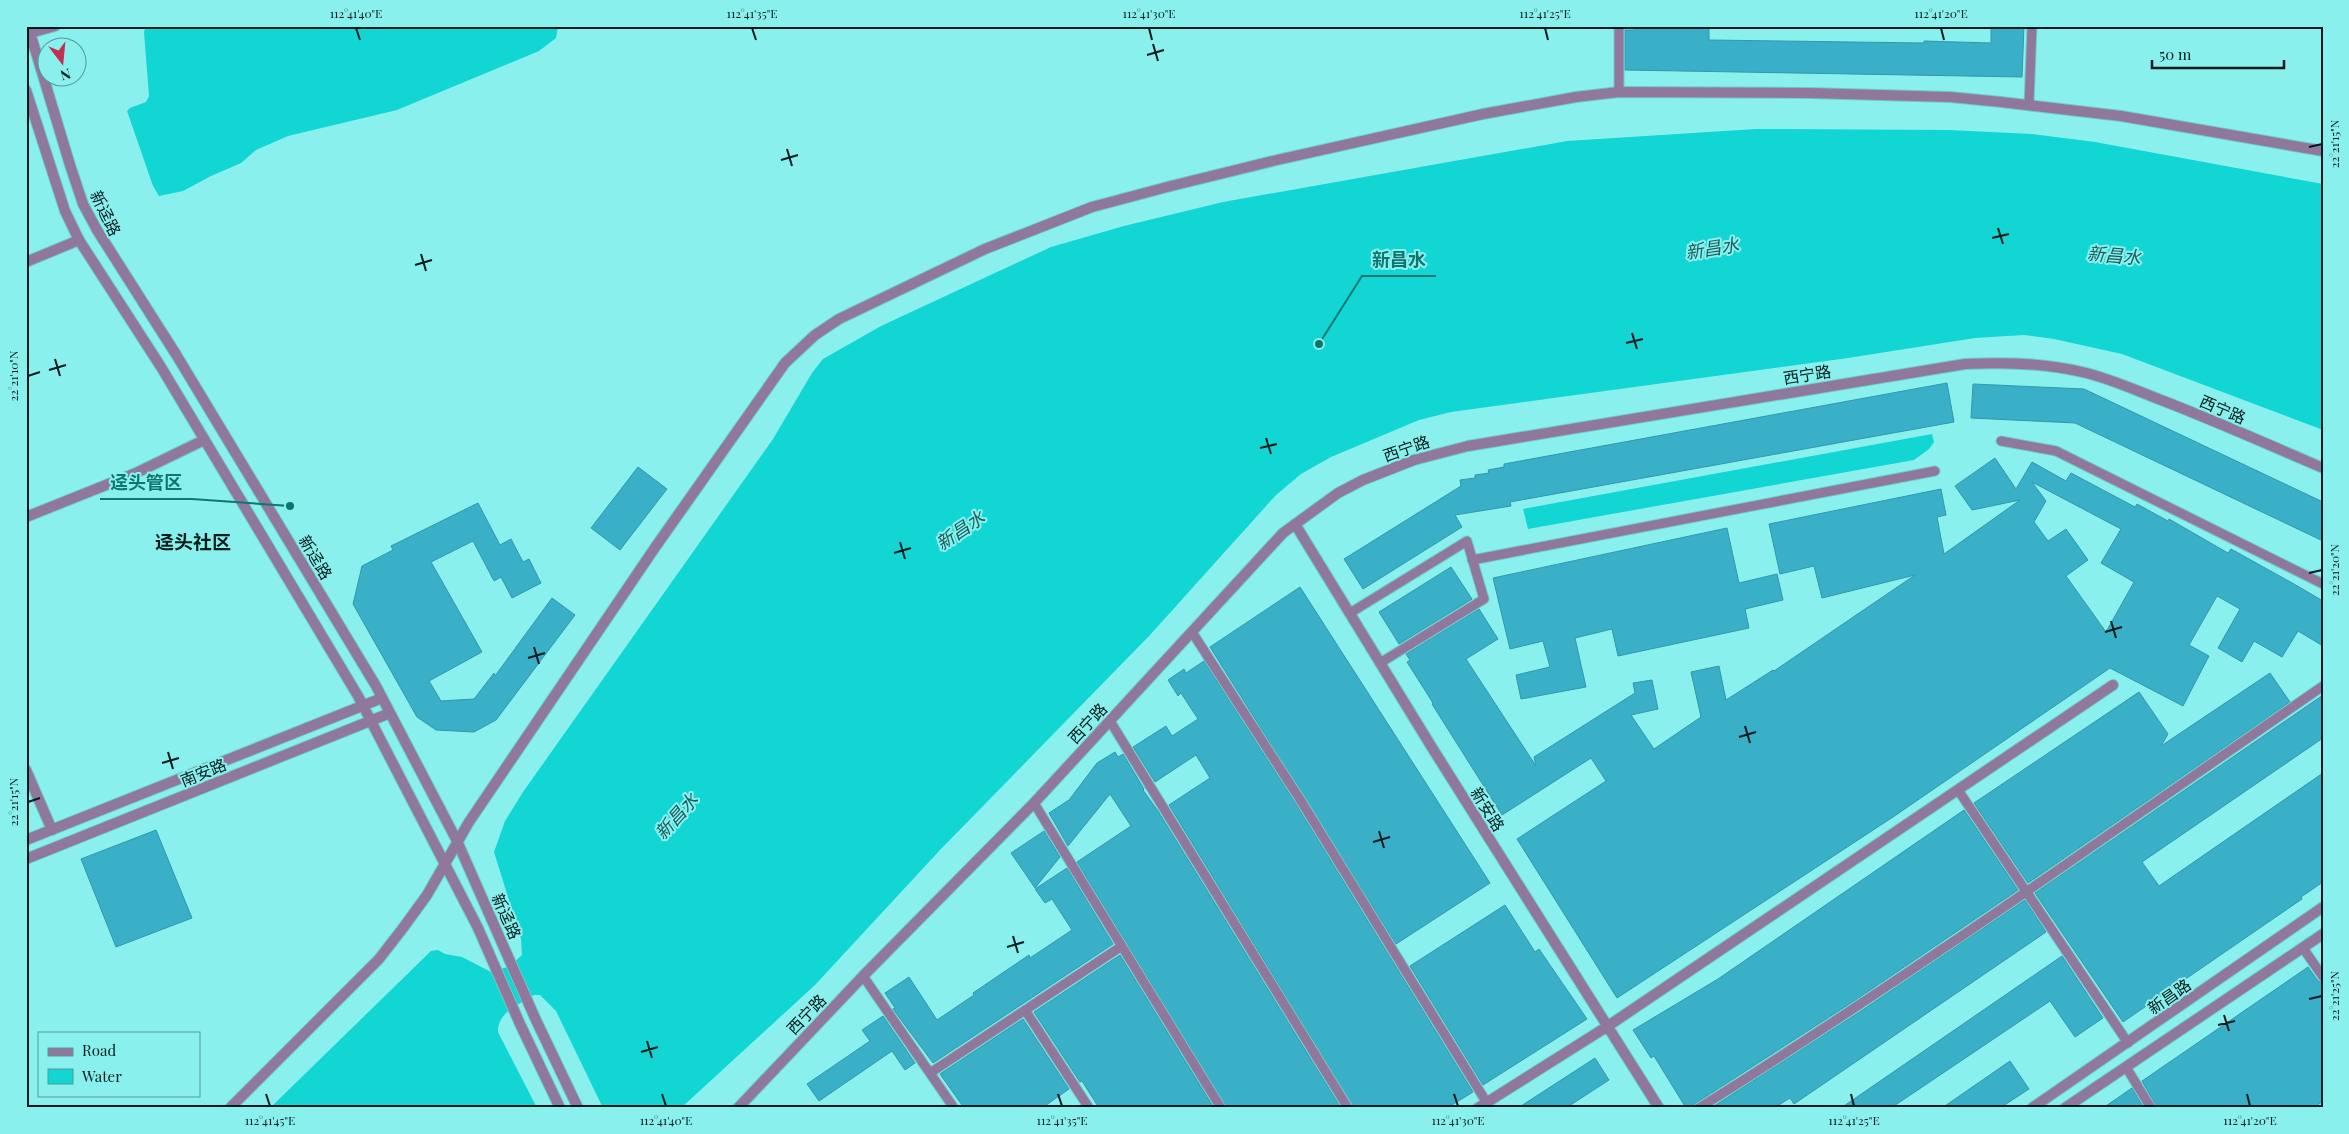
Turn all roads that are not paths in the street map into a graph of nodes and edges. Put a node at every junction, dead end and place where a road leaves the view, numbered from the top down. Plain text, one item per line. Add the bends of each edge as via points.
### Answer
1 (55, 26) edge
2 (1619, 26) edge
3 (2032, 26) edge
4 (29, 30) edge
5 (26, 90) edge
6 (1619, 92) junction
7 (2029, 104) junction
8 (2323, 151) edge
9 (79, 240) junction
10 (26, 262) edge
11 (204, 440) junction
12 (2001, 441) dead end
13 (2323, 468) edge
14 (1935, 471) dead end
15 (26, 517) edge
16 (1295, 524) junction
17 (1472, 560) junction
18 (2323, 584) edge
19 (1350, 613) junction
20 (1192, 632) junction
21 (1380, 663) junction
22 (2113, 685) dead end
23 (2323, 686) edge
24 (382, 698) junction
25 (363, 705) junction
26 (390, 713) junction
27 (371, 721) junction
28 (1110, 721) junction
29 (26, 770) edge
30 (1958, 790) junction
31 (1034, 803) junction
32 (52, 830) junction
33 (26, 840) edge
34 (457, 842) junction
35 (26, 859) edge
36 (446, 862) junction
37 (2026, 891) junction
38 (2323, 907) edge
39 (2323, 934) edge
40 (1122, 946) junction
41 (2303, 948) junction
42 (863, 976) junction
43 (2323, 977) edge
44 (1025, 1010) junction
45 (1608, 1026) junction
46 (2128, 1043) junction
47 (2126, 1067) junction
48 (930, 1073) junction
49 (1484, 1106) edge
50 (230, 1108) edge
51 (560, 1108) edge
52 (578, 1108) edge
53 (738, 1108) edge
54 (954, 1108) edge
55 (1089, 1108) edge
56 (1221, 1108) edge
57 (1348, 1108) edge
58 (1658, 1108) edge
59 (1699, 1108) edge
60 (2032, 1108) edge
61 (2065, 1108) edge
62 (2151, 1108) edge

1 - 4 street
2 - 6 lane
3 - 7 lane
4 - 24 street, 新迳路 via 70,165 97,230 178,356
5 - 9 street, 新迳路 via 65,211
6 - 7 street via 1950,97
6 - 34 street via 1445,123 1277,160 1092,207 985,249 839,319 785,363 654,549
7 - 8 street via 2156,121
9 - 10 street
9 - 11 street, 新迳路
11 - 15 street via 136,473
11 - 25 street, 新迳路
12 - 18 lane via 2056,451
13 - 16 street, 西宁路 via 2213,420 2082,372 1992,362 1699,407 1440,452 1363,480 1338,493
14 - 17 lane
16 - 19 street, 新安路
16 - 20 street, 西宁路
17 - 19 lane via 1467,541
17 - 21 lane via 1484,599
19 - 21 street, 新安路
20 - 28 street, 西宁路
20 - 49 lane via 1301,801
21 - 45 street, 新安路
22 - 30 street
23 - 37 lane
24 - 25 street, 南安路
24 - 26 street, 新迳路
25 - 27 street, 新迳路
25 - 32 street, 南安路
26 - 27 street, 南安路
26 - 34 street, 新迳路
27 - 35 street, 南安路
27 - 36 street, 新迳路
28 - 31 street, 西宁路
28 - 57 lane
29 - 32 street
30 - 37 lane
30 - 45 street
31 - 40 lane
31 - 42 street, 西宁路
32 - 33 street, 南安路
34 - 36 street
34 - 52 street, 新迳路
36 - 50 street via 427,895 378,959
36 - 51 street, 新迳路
37 - 46 lane
37 - 59 lane
38 - 46 street, 新昌路
39 - 41 street
40 - 44 lane
40 - 56 lane
41 - 43 lane
41 - 47 street
42 - 48 lane
42 - 53 street, 西宁路
44 - 48 lane
44 - 55 lane
45 - 49 street
45 - 58 street, 新安路
46 - 60 street, 新昌路
47 - 61 street
47 - 62 lane
48 - 54 lane

